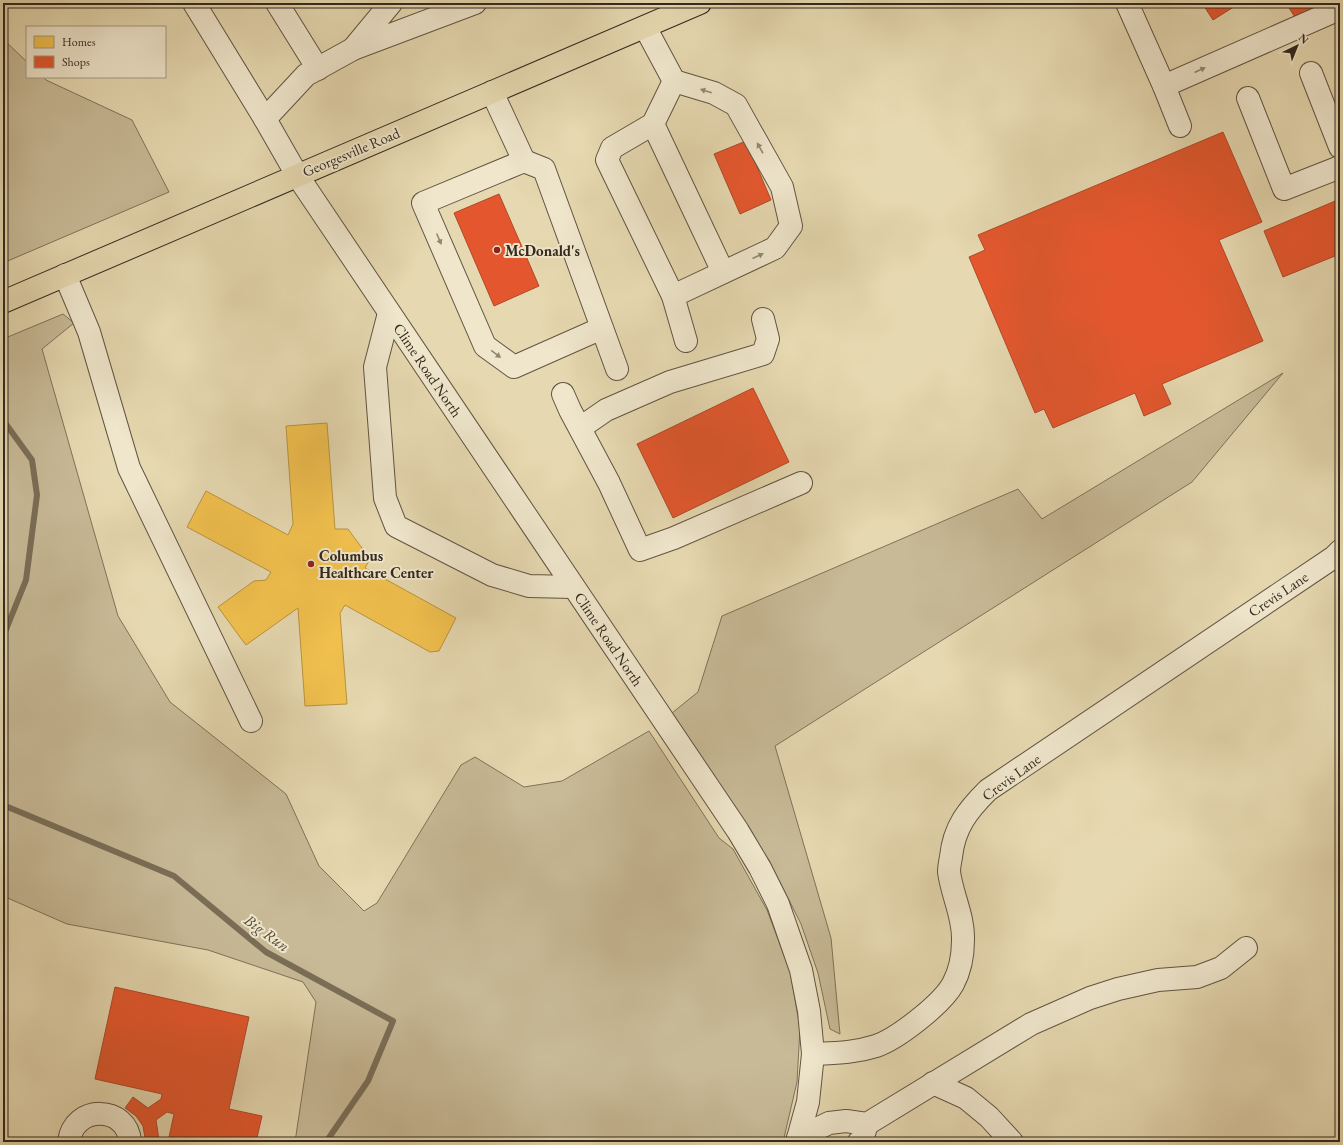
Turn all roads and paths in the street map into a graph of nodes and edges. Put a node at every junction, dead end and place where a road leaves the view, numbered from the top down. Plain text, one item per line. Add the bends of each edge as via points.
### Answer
1 (194, 3) edge
2 (277, 3) edge
3 (389, 3) edge
4 (475, 3) edge
5 (700, 3) edge
6 (1127, 3) edge
7 (1339, 6) edge
8 (645, 27) junction
9 (353, 48) junction
10 (318, 69) junction
11 (1311, 72) dead end
12 (674, 81) junction
13 (1164, 86) junction
14 (492, 92) junction
15 (1248, 98) dead end
16 (265, 119) junction
17 (653, 124) junction
18 (1180, 126) dead end
19 (1340, 147) edge
20 (524, 161) junction
21 (1340, 167) edge
22 (297, 175) junction
23 (723, 272) junction
24 (66, 275) junction
25 (673, 296) junction
26 (3, 302) edge
27 (389, 313) junction
28 (602, 328) junction
29 (766, 329) dead end
30 (686, 341) dead end
31 (617, 369) dead end
32 (563, 394) dead end
33 (580, 428) junction
34 (801, 483) dead end
35 (1340, 551) edge
36 (573, 587) junction
37 (251, 721) dead end
38 (1246, 948) dead end
39 (813, 1054) junction
40 (933, 1084) junction
41 (863, 1133) edge
42 (797, 1140) edge
43 (69, 1142) edge
44 (130, 1142) edge
45 (1012, 1142) edge

1 - 16 street, Clime Road North
2 - 10 street
3 - 9 street
4 - 9 street
5 - 8 main road, Georgesville Road
6 - 13 street
13 -> 7 street
8 - 12 street
8 - 14 main road, Georgesville Road
9 - 10 street
10 - 16 street via 306,75
11 - 19 street
12 - 17 street
23 -> 12 street via 775,248 791,226 782,188 736,105 714,93
13 - 18 street
14 - 20 street
14 - 22 main road, Georgesville Road
15 - 21 street via 1284,189
16 - 22 street, Clime Road North
17 - 23 street
17 - 25 street via 612,148 607,160
20 - 28 street via 544,168
20 -> 28 street via 423,203 485,346 514,368
22 - 24 main road, Georgesville Road
22 - 27 street, Clime Road North
23 - 25 street
24 - 26 main road, Georgesville Road
24 - 37 street via 89,332 129,468
25 - 30 street
27 - 36 street, Clime Road North
27 - 36 street via 374,367 385,498 396,526 492,575 529,586
28 - 31 street
29 - 33 street via 763,354 670,382 606,410
32 - 33 street
33 - 34 street via 640,550
35 - 39 street, Crevis Lane via 988,790 959,826 952,848 949,872 964,940 961,964 953,985 937,1004 919,1019 877,1046 848,1053
36 - 39 street, Clime Road North via 738,831 760,868 778,904 801,970 809,1011
38 - 40 street via 1221,968 1197,977 1158,980 1118,989 1066,1008 1032,1024
39 - 42 street, Clime Road North via 808,1102
40 - 41 street
40 - 45 street via 966,1098 989,1117
41 - 42 street via 846,1121 829,1123
43 - 44 street via 74,1126 82,1119 102,1114 112,1116 121,1122 127,1130

